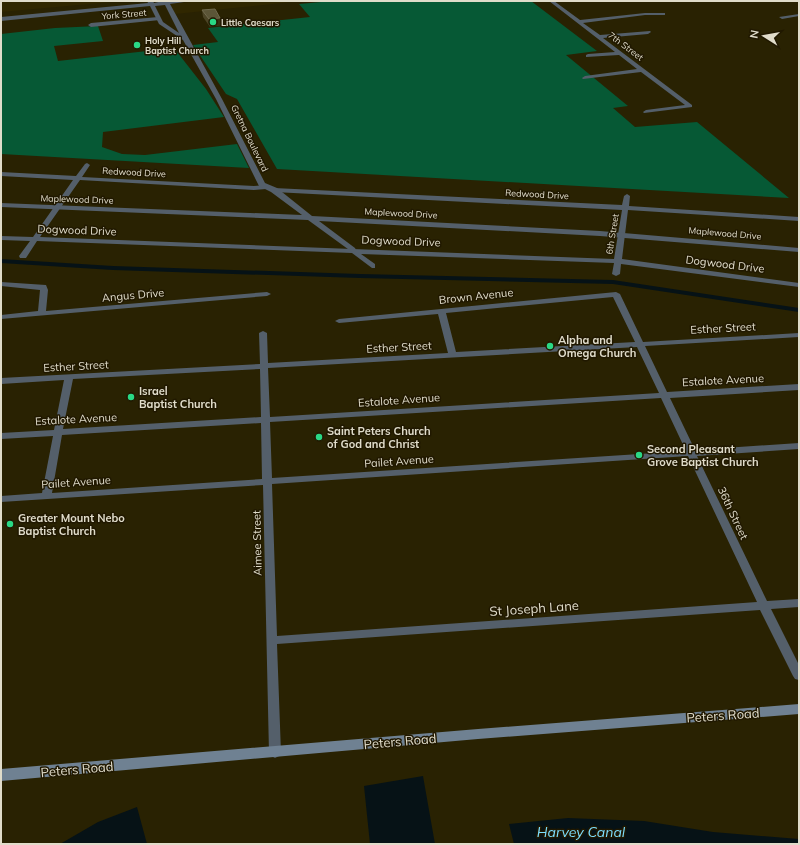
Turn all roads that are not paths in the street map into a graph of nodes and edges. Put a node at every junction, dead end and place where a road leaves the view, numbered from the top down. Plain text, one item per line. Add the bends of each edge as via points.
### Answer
1 (178, 1) edge
2 (188, 1) edge
3 (551, 1) edge
4 (137, 3) edge
5 (167, 4) edge
6 (152, 5) edge
7 (92, 6) junction
8 (58, 9) junction
9 (73, 12) junction
10 (1, 14) edge
11 (663, 14) dead end
12 (799, 15) edge
13 (30, 16) junction
14 (174, 17) junction
15 (782, 17) dead end
16 (1, 19) edge
17 (158, 19) junction
18 (579, 22) junction
19 (91, 25) dead end
20 (648, 32) dead end
21 (599, 37) junction
22 (188, 44) junction
23 (620, 53) junction
24 (588, 56) dead end
25 (642, 70) junction
26 (584, 78) dead end
27 (646, 112) dead end
28 (87, 165) dead end
29 (1, 174) edge
30 (78, 178) junction
31 (266, 187) junction
32 (274, 190) junction
33 (627, 196) dead end
34 (1, 205) edge
35 (625, 207) junction
36 (57, 208) junction
37 (312, 219) junction
38 (799, 219) edge
39 (621, 235) junction
40 (1, 238) edge
41 (34, 240) junction
42 (352, 250) junction
43 (799, 250) edge
44 (23, 256) dead end
45 (617, 261) junction
46 (372, 266) dead end
47 (616, 274) dead end
48 (1, 284) edge
49 (799, 285) edge
50 (266, 294) dead end
51 (616, 294) joint
52 (441, 311) junction
53 (42, 314) junction
54 (1, 317) edge
55 (339, 321) dead end
56 (263, 333) dead end
57 (799, 335) edge
58 (640, 344) junction
59 (453, 355) junction
60 (264, 366) junction
61 (69, 377) junction
62 (1, 381) edge
63 (799, 387) edge
64 (663, 395) junction
65 (266, 420) junction
66 (58, 432) junction
67 (1, 436) edge
68 (799, 446) edge
69 (692, 453) junction
70 (268, 482) junction
71 (46, 496) junction
72 (1, 499) edge
73 (799, 603) edge
74 (764, 606) junction
75 (272, 640) junction
76 (799, 676) edge
77 (799, 709) edge
78 (275, 753) junction
79 (1, 775) edge

1 - 2 street
1 - 5 street
3 - 18 street, 7th Street
4 - 6 street
4 - 7 street
4 - 9 street
5 - 6 street via 161,7
5 - 14 street, Gretna Boulevard
6 - 17 street, Gretna Boulevard
7 - 8 street
7 - 9 street via 70,10
8 - 10 street
8 - 13 street via 58,12
9 - 13 street
11 - 18 street
12 - 15 street
13 - 16 street
14 - 17 street
14 - 22 street, Gretna Boulevard
17 - 19 street, York Street
17 - 22 street, Gretna Boulevard
18 - 21 street, 7th Street
20 - 21 street
21 - 23 street, 7th Street
22 - 31 street, Gretna Boulevard via 219,99 259,180
23 - 24 street
23 - 25 street, 7th Street
25 - 26 street
25 - 27 street, 7th Street via 690,106
28 - 30 street
29 - 30 street, Redwood Drive
30 - 31 street, Redwood Drive
30 - 36 street
31 - 32 street, Gretna Boulevard
32 - 35 street, Redwood Drive
32 - 37 street, Gretna Boulevard
33 - 35 street, 6th Street
34 - 36 street, Maplewood Drive
35 - 38 street, Redwood Drive
35 - 39 street, 6th Street
36 - 37 street, Maplewood Drive
36 - 41 street
37 - 39 street, Maplewood Drive
37 - 42 street, Gretna Boulevard
39 - 43 street, Maplewood Drive
39 - 45 street, 6th Street
40 - 41 street, Dogwood Drive
41 - 42 street, Dogwood Drive
41 - 44 street
42 - 45 street, Dogwood Drive
42 - 46 street, Gretna Boulevard
45 - 47 street, 6th Street
45 - 49 street, Dogwood Drive
48 - 53 street via 42,287
50 - 53 street, Angus Drive
51 - 52 street, Brown Avenue
51 - 58 street, 36th Street
52 - 55 street, Brown Avenue
52 - 59 street
53 - 54 street, Angus Drive
56 - 60 street, Aimee Street
57 - 58 street, Esther Street
58 - 59 street, Esther Street
58 - 64 street, 36th Street
59 - 60 street, Esther Street
60 - 61 street, Esther Street
60 - 65 street, Aimee Street
61 - 62 street, Esther Street
61 - 66 street
63 - 64 street, Estalote Avenue
64 - 65 street, Estalote Avenue
64 - 69 street, 36th Street
65 - 66 street, Estalote Avenue
65 - 70 street, Aimee Street
66 - 67 street, Estalote Avenue
66 - 71 street
68 - 69 street, Pailet Avenue
69 - 70 street, Pailet Avenue
69 - 74 street, 36th Street
70 - 71 street, Pailet Avenue
70 - 75 street, Aimee Street
71 - 72 street, Pailet Avenue
73 - 74 street, St Joseph Lane
74 - 75 street, St Joseph Lane
74 - 76 street, 36th Street
75 - 78 street, Aimee Street
77 - 78 main road, Peters Road
78 - 79 main road, Peters Road

